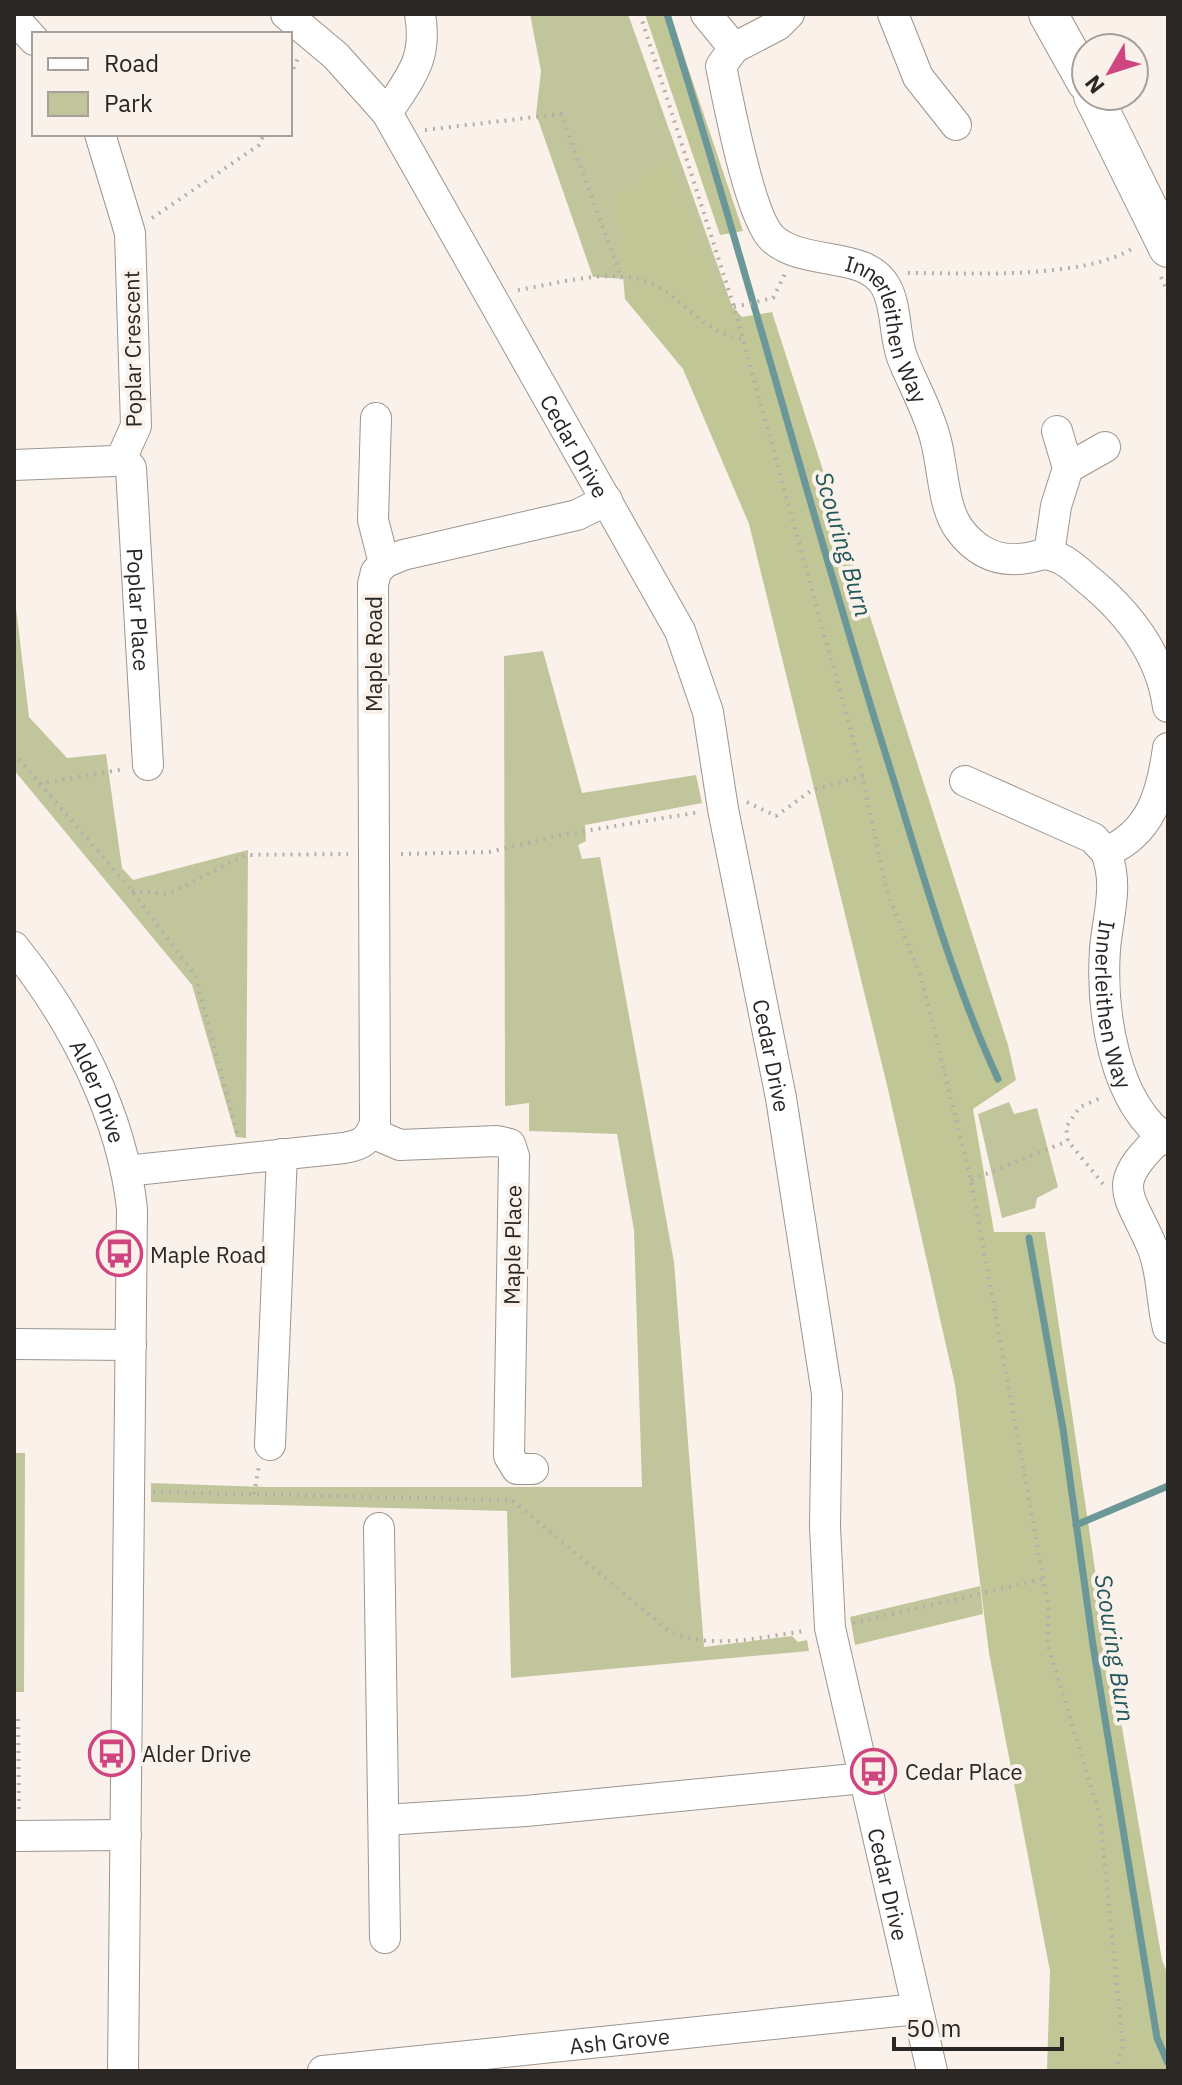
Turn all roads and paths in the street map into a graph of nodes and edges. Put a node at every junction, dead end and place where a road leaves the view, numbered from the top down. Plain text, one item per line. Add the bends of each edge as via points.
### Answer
1 (286, 14) edge
2 (420, 14) edge
3 (640, 14) edge
4 (706, 14) edge
5 (789, 14) edge
6 (893, 14) edge
7 (1048, 14) edge
8 (14, 18) edge
9 (32, 38) edge
10 (734, 48) junction
11 (1070, 53) edge
12 (1101, 112) edge
13 (394, 123) junction
14 (956, 125) dead end
15 (101, 136) edge
16 (263, 136) edge
17 (130, 233) junction
18 (1164, 239) edge
19 (796, 254) junction
20 (876, 274) junction
21 (622, 279) junction
22 (492, 294) junction
23 (734, 307) junction
24 (744, 340) junction
25 (376, 418) dead end
26 (1057, 431) dead end
27 (1105, 447) dead end
28 (122, 457) junction
29 (14, 465) edge
30 (1068, 468) junction
31 (607, 500) junction
32 (1049, 554) junction
33 (384, 563) junction
34 (1168, 707) edge
35 (1168, 748) edge
36 (14, 753) edge
37 (148, 765) joint
38 (863, 776) junction
39 (965, 781) dead end
40 (39, 784) junction
41 (723, 809) junction
42 (1106, 852) junction
43 (374, 854) junction
44 (132, 891) junction
45 (14, 947) edge
46 (1127, 1087) junction
47 (372, 1133) junction
48 (1165, 1138) edge
49 (1068, 1141) junction
50 (282, 1154) junction
51 (244, 1159) junction
52 (126, 1171) junction
53 (971, 1180) junction
54 (1129, 1188) junction
55 (1168, 1328) edge
56 (14, 1344) edge
57 (131, 1345) junction
58 (270, 1445) dead end
59 (533, 1469) dead end
60 (130, 1492) junction
61 (379, 1528) dead end
62 (1044, 1579) junction
63 (830, 1628) junction
64 (14, 1715) edge
65 (864, 1778) junction
66 (384, 1820) junction
67 (126, 1835) junction
68 (16, 1836) edge
69 (385, 1938) dead end
70 (917, 2009) junction
71 (123, 2071) edge
72 (323, 2071) edge
73 (932, 2071) edge
74 (1116, 2071) edge

1 - 13 street, Cedar Drive via 336,56
2 - 13 street via 421,53
3 - 23 path
4 - 10 street
5 - 10 street
6 - 14 street via 918,77
7 - 11 main road
8 - 9 street
10 - 19 street via 721,66 757,211 770,237
12 - 18 main road
13 - 21 path via 561,114
13 - 22 street, Cedar Drive
15 - 17 street, Poplar Crescent
16 - 17 path via 259,145
17 - 28 street, Poplar Crescent via 136,426
18 - 20 path via 1075,266
19 - 20 street, Innerleithen Way via 855,264
19 - 23 path via 773,298
20 - 32 street, Innerleithen Way via 890,295 895,331 936,439 957,526 974,546 1003,560
21 - 22 path via 593,277
21 - 24 path via 643,280 708,328
22 - 31 street, Cedar Drive
23 - 24 path
24 - 38 path
25 - 33 street via 373,520
26 - 30 street
27 - 30 street
28 - 29 street, Poplar Crescent
28 - 37 street, Poplar Place via 131,468
30 - 32 street
31 - 33 street via 577,515
31 - 41 street, Cedar Drive via 680,631 696,671
32 - 34 street via 1091,581 1130,621 1159,669
33 - 43 street, Maple Road via 373,584
35 - 42 street via 1164,779 1149,818 1137,833
36 - 40 path
37 - 40 path
38 - 41 path via 812,790 776,816 743,801
38 - 53 path via 887,892 921,977
39 - 42 street via 1093,838
40 - 44 path
41 - 43 path via 489,852
41 - 63 street, Cedar Drive via 781,1098 827,1394
42 - 46 street, Innerleithen Way via 1114,892 1105,947 1105,992 1110,1038
43 - 44 path via 245,855 169,894
43 - 47 street, Maple Road
44 - 51 path via 195,975
45 - 52 street, Alder Drive via 82,1052
46 - 48 street, Innerleithen Way via 1144,1117
46 - 49 path via 1080,1107 1066,1127
47 - 50 street via 354,1146
47 - 59 street, Maple Place via 400,1145 510,1144 514,1156 509,1456 517,1469
48 - 54 street via 1135,1165
49 - 53 path
49 - 54 path via 1097,1181 1110,1188
50 - 51 street
50 - 58 street
51 - 52 street
52 - 57 street, Alder Drive via 133,1213
53 - 62 path
54 - 55 street via 1128,1203 1156,1260
56 - 57 street
57 - 60 street, Alder Drive
60 - 63 path via 512,1500 670,1632 692,1641
60 - 67 street, Alder Drive
61 - 66 street
62 - 63 path
62 - 74 path via 1047,1642 1100,1817 1123,2045
63 - 65 street, Cedar Drive
64 - 68 path
65 - 66 street
65 - 70 street, Cedar Drive
66 - 69 street
67 - 68 street
67 - 71 street, Alder Drive
70 - 72 street, Ash Grove
70 - 73 street, Cedar Drive

